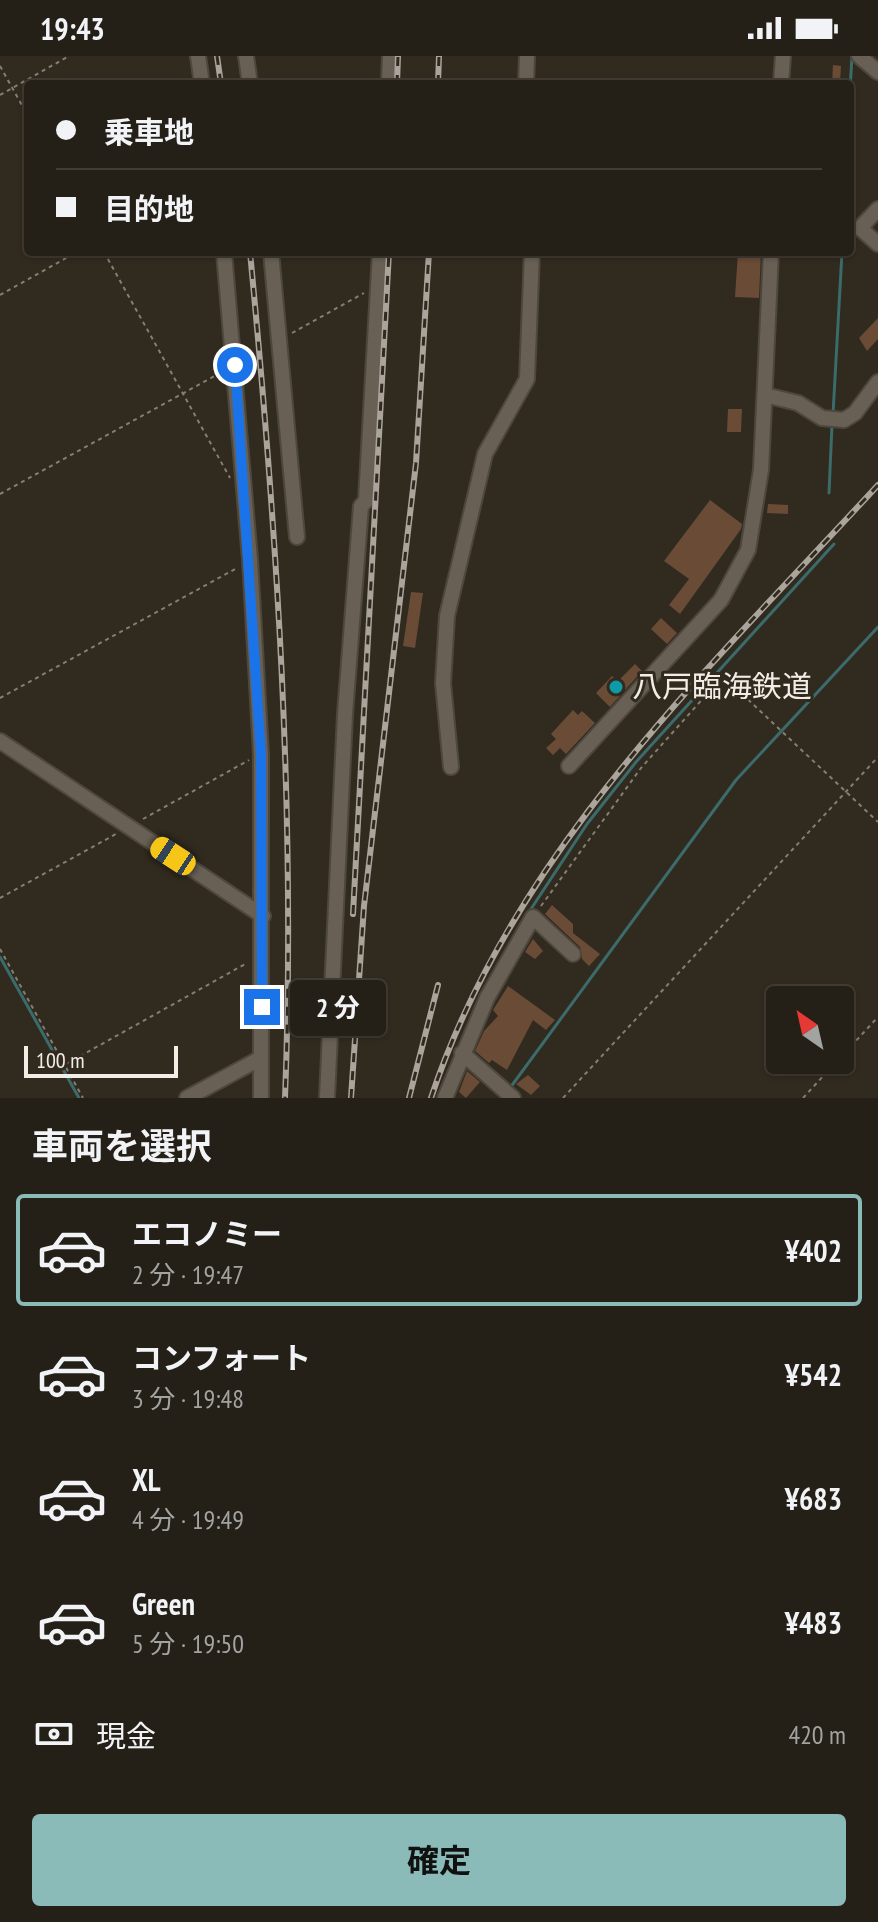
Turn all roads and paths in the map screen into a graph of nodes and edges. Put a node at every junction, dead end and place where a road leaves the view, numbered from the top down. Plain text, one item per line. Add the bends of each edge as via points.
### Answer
1 (69, 56) edge
2 (198, 56) edge
3 (246, 56) edge
4 (390, 56) edge
5 (527, 56) edge
6 (783, 56) edge
7 (859, 56) edge
8 (0, 66) edge
9 (878, 72) edge
10 (27, 80) edge
11 (201, 80) edge
12 (249, 80) edge
13 (389, 80) edge
14 (526, 80) edge
15 (781, 80) edge
16 (24, 82) edge
17 (13, 88) junction
18 (0, 95) edge
19 (24, 109) edge
20 (878, 209) edge
21 (878, 244) edge
22 (70, 256) edge
23 (106, 256) edge
24 (224, 256) edge
25 (271, 256) edge
26 (380, 256) edge
27 (532, 256) edge
28 (771, 256) edge
29 (378, 285) junction
30 (0, 295) edge
31 (281, 339) junction
32 (235, 365) junction
33 (878, 382) edge
34 (184, 394) junction
35 (765, 395) junction
36 (230, 477) dead end
37 (0, 494) edge
38 (297, 537) dead end
39 (250, 560) junction
40 (0, 698) edge
41 (0, 741) edge
42 (878, 757) edge
43 (569, 766) dead end
44 (451, 767) dead end
45 (845, 792) junction
46 (878, 822) edge
47 (263, 916) junction
48 (533, 917) junction
49 (0, 949) edge
50 (573, 954) dead end
51 (262, 955) junction
52 (878, 1017) edge
53 (854, 1043) edge
54 (462, 1053) junction
55 (261, 1058) junction
56 (66, 1064) junction
57 (825, 1074) edge
58 (83, 1098) edge
59 (187, 1098) edge
60 (261, 1098) edge
61 (327, 1098) edge
62 (445, 1098) edge
63 (513, 1098) edge
64 (563, 1098) edge
65 (803, 1098) edge

1 - 10 path
2 - 11 street
3 - 12 street
4 - 13 street
5 - 14 street
6 - 15 street
7 - 9 street
8 - 17 path
16 - 17 path
17 - 18 path
17 - 19 path
20 - 21 street via 860,228
22 - 30 path
23 - 34 path
24 - 32 street
25 - 31 street
26 - 29 street
27 - 44 street via 527,379 485,454 447,616 443,683
28 - 35 street
29 - 31 path
29 - 61 street via 366,501 361,506 345,714
31 - 38 street
32 - 34 path
32 - 39 street
33 - 35 street via 844,420 822,418 798,403
34 - 36 path
34 - 37 path
35 - 43 street via 755,525 733,583
39 - 40 path
39 - 47 street
41 - 47 street
42 - 45 path
45 - 46 path
45 - 48 path via 723,676 641,768
45 - 64 path
47 - 51 street
48 - 50 street
48 - 54 street
49 - 56 path
51 - 55 street
51 - 56 path
52 - 53 path
54 - 62 street
54 - 63 street
55 - 59 street
55 - 60 street
56 - 58 path
57 - 65 path

